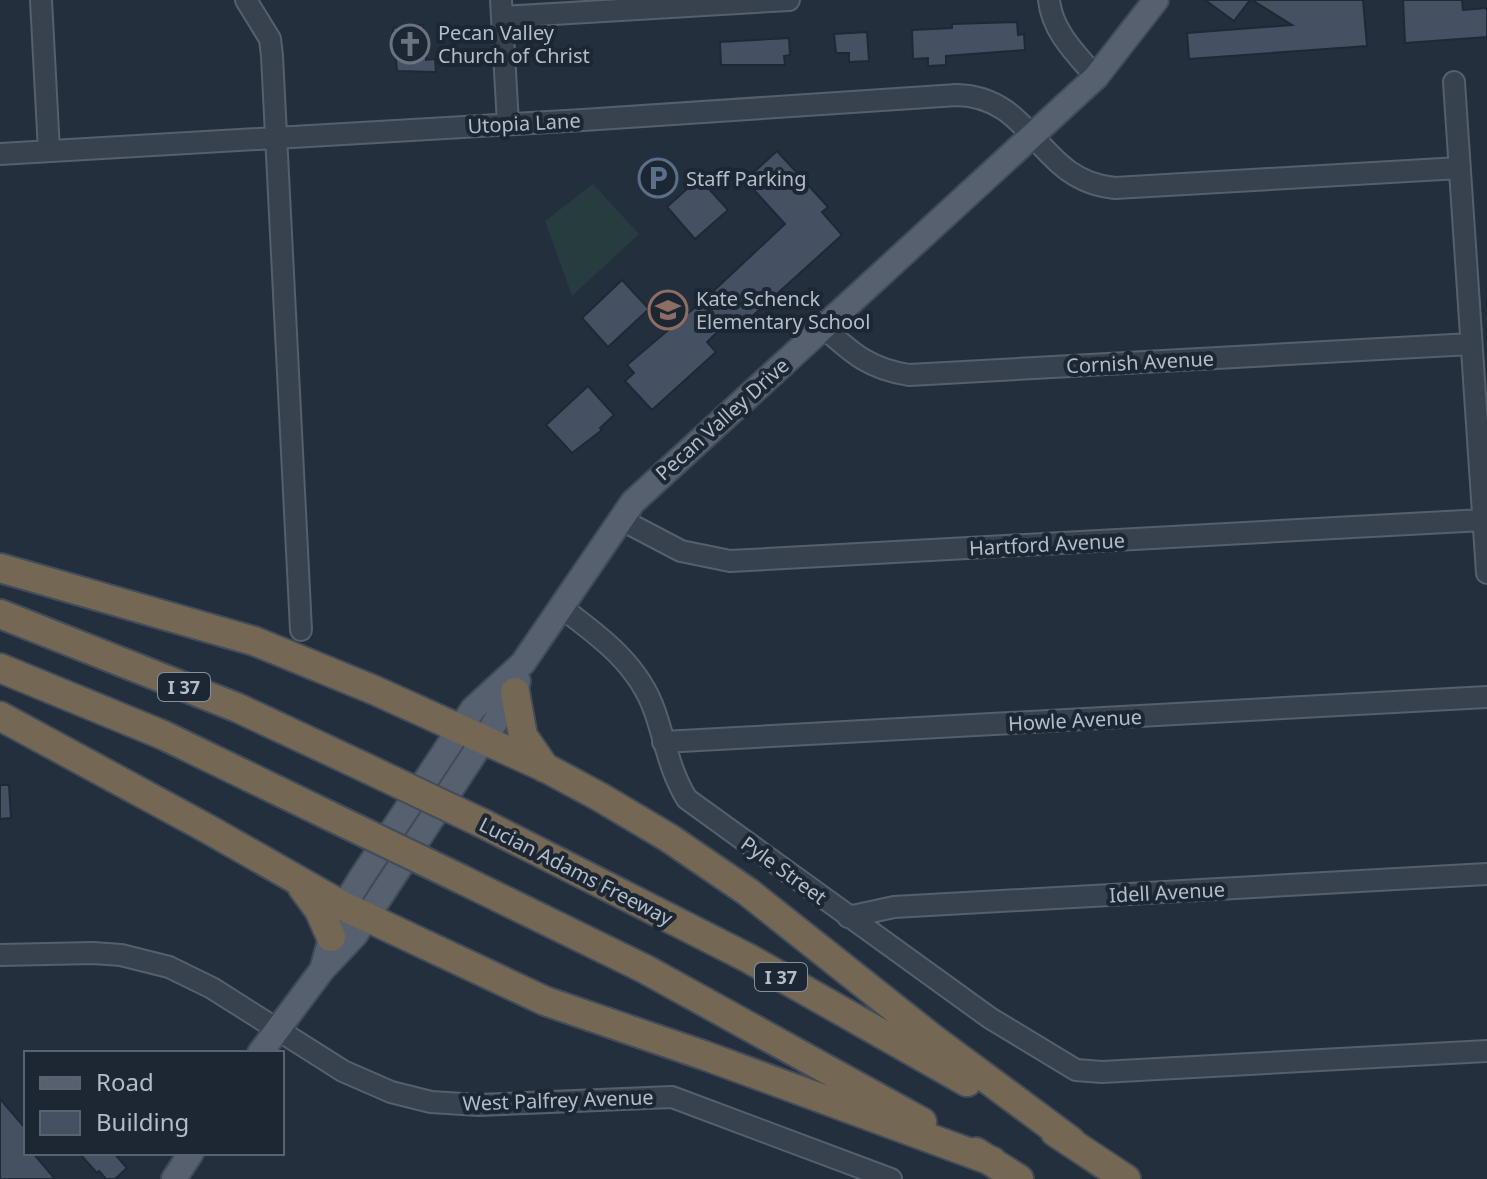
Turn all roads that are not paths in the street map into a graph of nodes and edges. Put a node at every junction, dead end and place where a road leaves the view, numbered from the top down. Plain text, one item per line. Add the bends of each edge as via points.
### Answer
1 (41, 0) edge
2 (246, 0) edge
3 (789, 0) edge
4 (1049, 0) edge
5 (1156, 0) edge
6 (501, 8) edge
7 (1096, 77) junction
8 (1454, 82) dead end
9 (508, 124) junction
10 (277, 136) junction
11 (1033, 137) junction
12 (49, 151) junction
13 (0, 154) edge
14 (1459, 168) junction
15 (823, 327) junction
16 (1471, 344) junction
17 (620, 519) junction
18 (1483, 520) junction
19 (0, 568) edge
20 (1487, 573) edge
21 (562, 608) junction
22 (0, 614) edge
23 (301, 630) dead end
24 (523, 663) junction
25 (0, 668) edge
26 (515, 692) junction
27 (1487, 697) edge
28 (0, 716) edge
29 (472, 735) junction
30 (663, 742) junction
31 (546, 768) junction
32 (1487, 874) edge
33 (297, 880) junction
34 (355, 912) junction
35 (848, 917) junction
36 (331, 937) junction
37 (0, 955) edge
38 (322, 970) junction
39 (276, 1029) junction
40 (261, 1051) edge
41 (1487, 1051) edge
42 (1071, 1141) junction
43 (190, 1155) edge
44 (992, 1161) junction
45 (175, 1179) edge
46 (891, 1179) edge
47 (1019, 1179) edge
48 (1126, 1179) edge

1 - 12 street
2 - 10 street via 270,39
3 - 6 street
4 - 7 street via 1068,45
5 - 7 main road, Pecan Valley Drive
6 - 9 street
7 - 11 main road, Pecan Valley Drive
8 - 14 street
9 - 10 street, Utopia Lane
9 - 11 street, Utopia Lane via 957,95 997,104
10 - 12 street, Utopia Lane
10 - 23 street
11 - 14 street, Utopia Lane via 1080,179 1115,188
11 - 15 main road, Pecan Valley Drive
12 - 13 street, Utopia Lane
14 - 16 street
15 - 16 street, Cornish Avenue via 861,360 909,375
15 - 17 main road, Pecan Valley Drive via 650,484
16 - 18 street
17 - 18 street, Hartford Avenue via 681,551 730,561
17 - 21 main road, Pecan Valley Drive
18 - 20 street
19 - 29 highway via 254,641
21 - 24 main road, Pecan Valley Drive
21 - 30 street, Pyle Street via 631,668 647,693
22 - 42 highway, Lucian Adams Freeway / I 37, bridge via 238,708 484,824 748,958
24 - 26 main road, Pecan Valley Drive
24 - 29 main road, Pecan Valley Drive via 473,709
25 - 44 highway, I 37, bridge via 163,735 463,880 712,1004
26 - 29 main road, Pecan Valley Drive
26 - 31 highway via 523,736
27 - 30 street, Howle Avenue
28 - 33 highway
29 - 31 highway
29 - 34 main road, Pecan Valley Drive
30 - 35 street, Pyle Street via 687,799
31 - 42 highway via 658,831 748,892
32 - 35 street, Idell Avenue via 894,907
33 - 34 highway
33 - 36 highway
34 - 36 main road, Pecan Valley Drive
34 - 38 main road, Pecan Valley Drive via 355,935
34 - 44 highway via 545,1001
35 - 41 street, Pyle Street via 990,1018 1076,1070
36 - 38 main road, Pecan Valley Drive
37 - 39 street, West Palfrey Avenue via 93,953 150,961 212,988
38 - 39 main road, Pecan Valley Drive
39 - 40 main road, Pecan Valley Drive
39 - 46 street, West Palfrey Avenue via 343,1071 431,1102 520,1105 672,1097
42 - 48 highway, Lucian Adams Freeway / I 37
43 - 45 main road
44 - 47 highway, I 37

